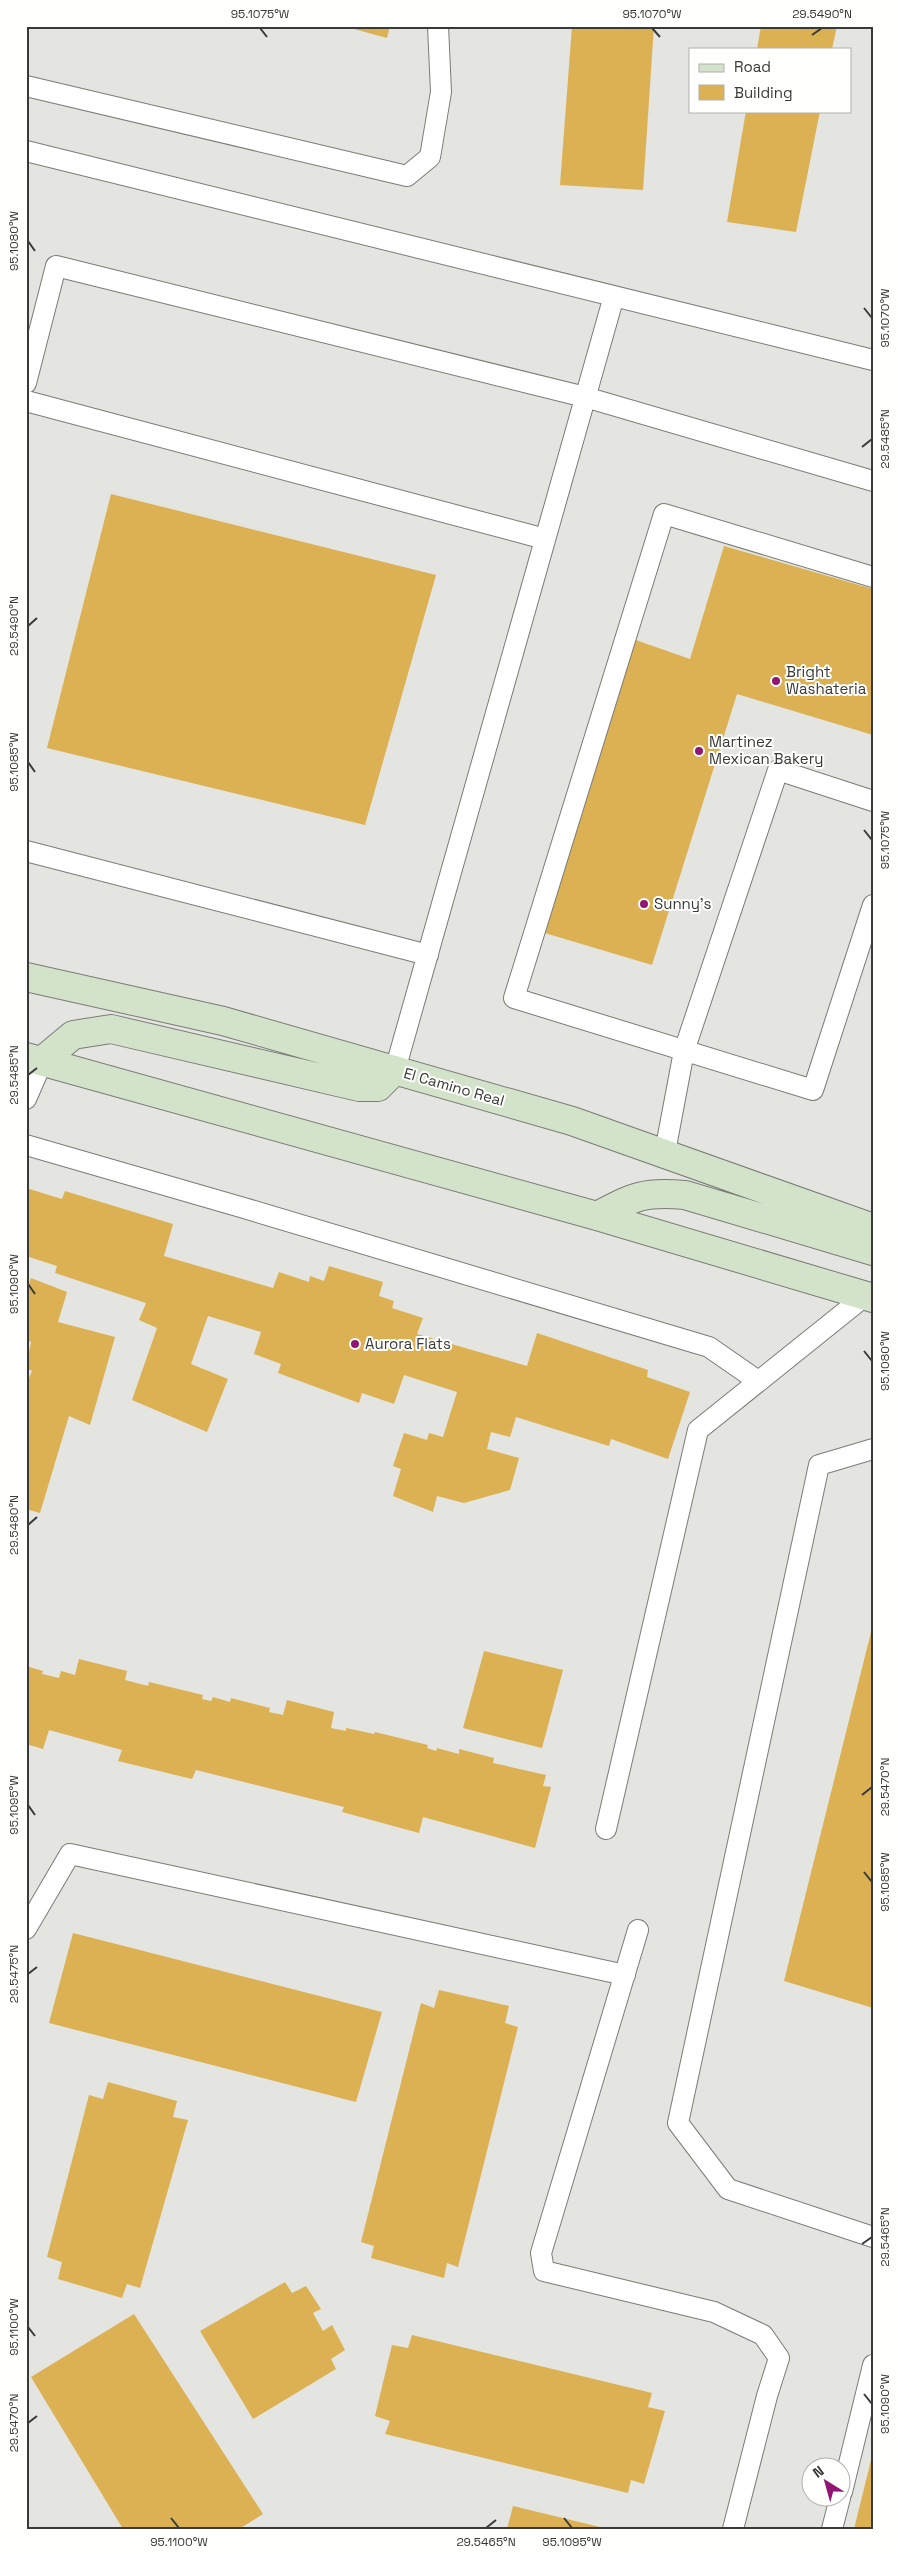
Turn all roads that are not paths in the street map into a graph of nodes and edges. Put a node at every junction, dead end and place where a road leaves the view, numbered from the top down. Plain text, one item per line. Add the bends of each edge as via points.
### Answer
1 (438, 26) edge
2 (26, 86) edge
3 (26, 151) edge
4 (614, 296) junction
5 (873, 360) edge
6 (26, 383) edge
7 (585, 397) junction
8 (26, 401) edge
9 (873, 481) edge
10 (545, 539) junction
11 (873, 577) edge
12 (873, 801) edge
13 (26, 851) edge
14 (873, 905) edge
15 (428, 955) junction
16 (26, 977) edge
17 (684, 1051) junction
18 (35, 1059) edge
19 (395, 1070) junction
20 (26, 1099) edge
21 (26, 1145) edge
22 (665, 1152) junction
23 (597, 1216) junction
24 (873, 1228) edge
25 (873, 1251) edge
26 (869, 1297) edge
27 (758, 1381) junction
28 (873, 1449) edge
29 (606, 1829) dead end
30 (26, 1929) edge
31 (638, 1930) dead end
32 (625, 1975) junction
33 (873, 2237) edge
34 (873, 2365) edge
35 (850, 2458) edge
36 (837, 2508) edge
37 (733, 2529) edge
38 (832, 2529) edge

1 - 2 lane via 441,92 430,156 407,176
3 - 4 lane
4 - 5 lane
4 - 7 lane
6 - 7 lane via 56,266
7 - 9 lane
7 - 10 lane
8 - 10 lane
10 - 15 lane
11 - 17 lane via 664,514 514,998
12 - 17 lane via 778,770
13 - 15 lane
14 - 17 lane via 813,1090
15 - 19 lane
16 - 19 main road, El Camino Real via 223,1021
17 - 22 lane
18 - 19 main road via 73,1035 111,1029 359,1087 378,1087
18 - 20 lane
18 - 23 main road
19 - 22 main road, El Camino Real via 572,1121
21 - 27 lane via 709,1347
22 - 24 main road, El Camino Real
23 - 25 main road via 628,1200 657,1193 685,1195
23 - 26 main road
26 - 27 lane
27 - 29 lane via 698,1430
28 - 33 lane via 819,1465 678,2124 728,2189
30 - 32 lane via 70,1854
31 - 32 lane
32 - 37 lane via 541,2253 544,2271 714,2312 763,2335 779,2358
34 - 35 lane
36 - 38 lane

